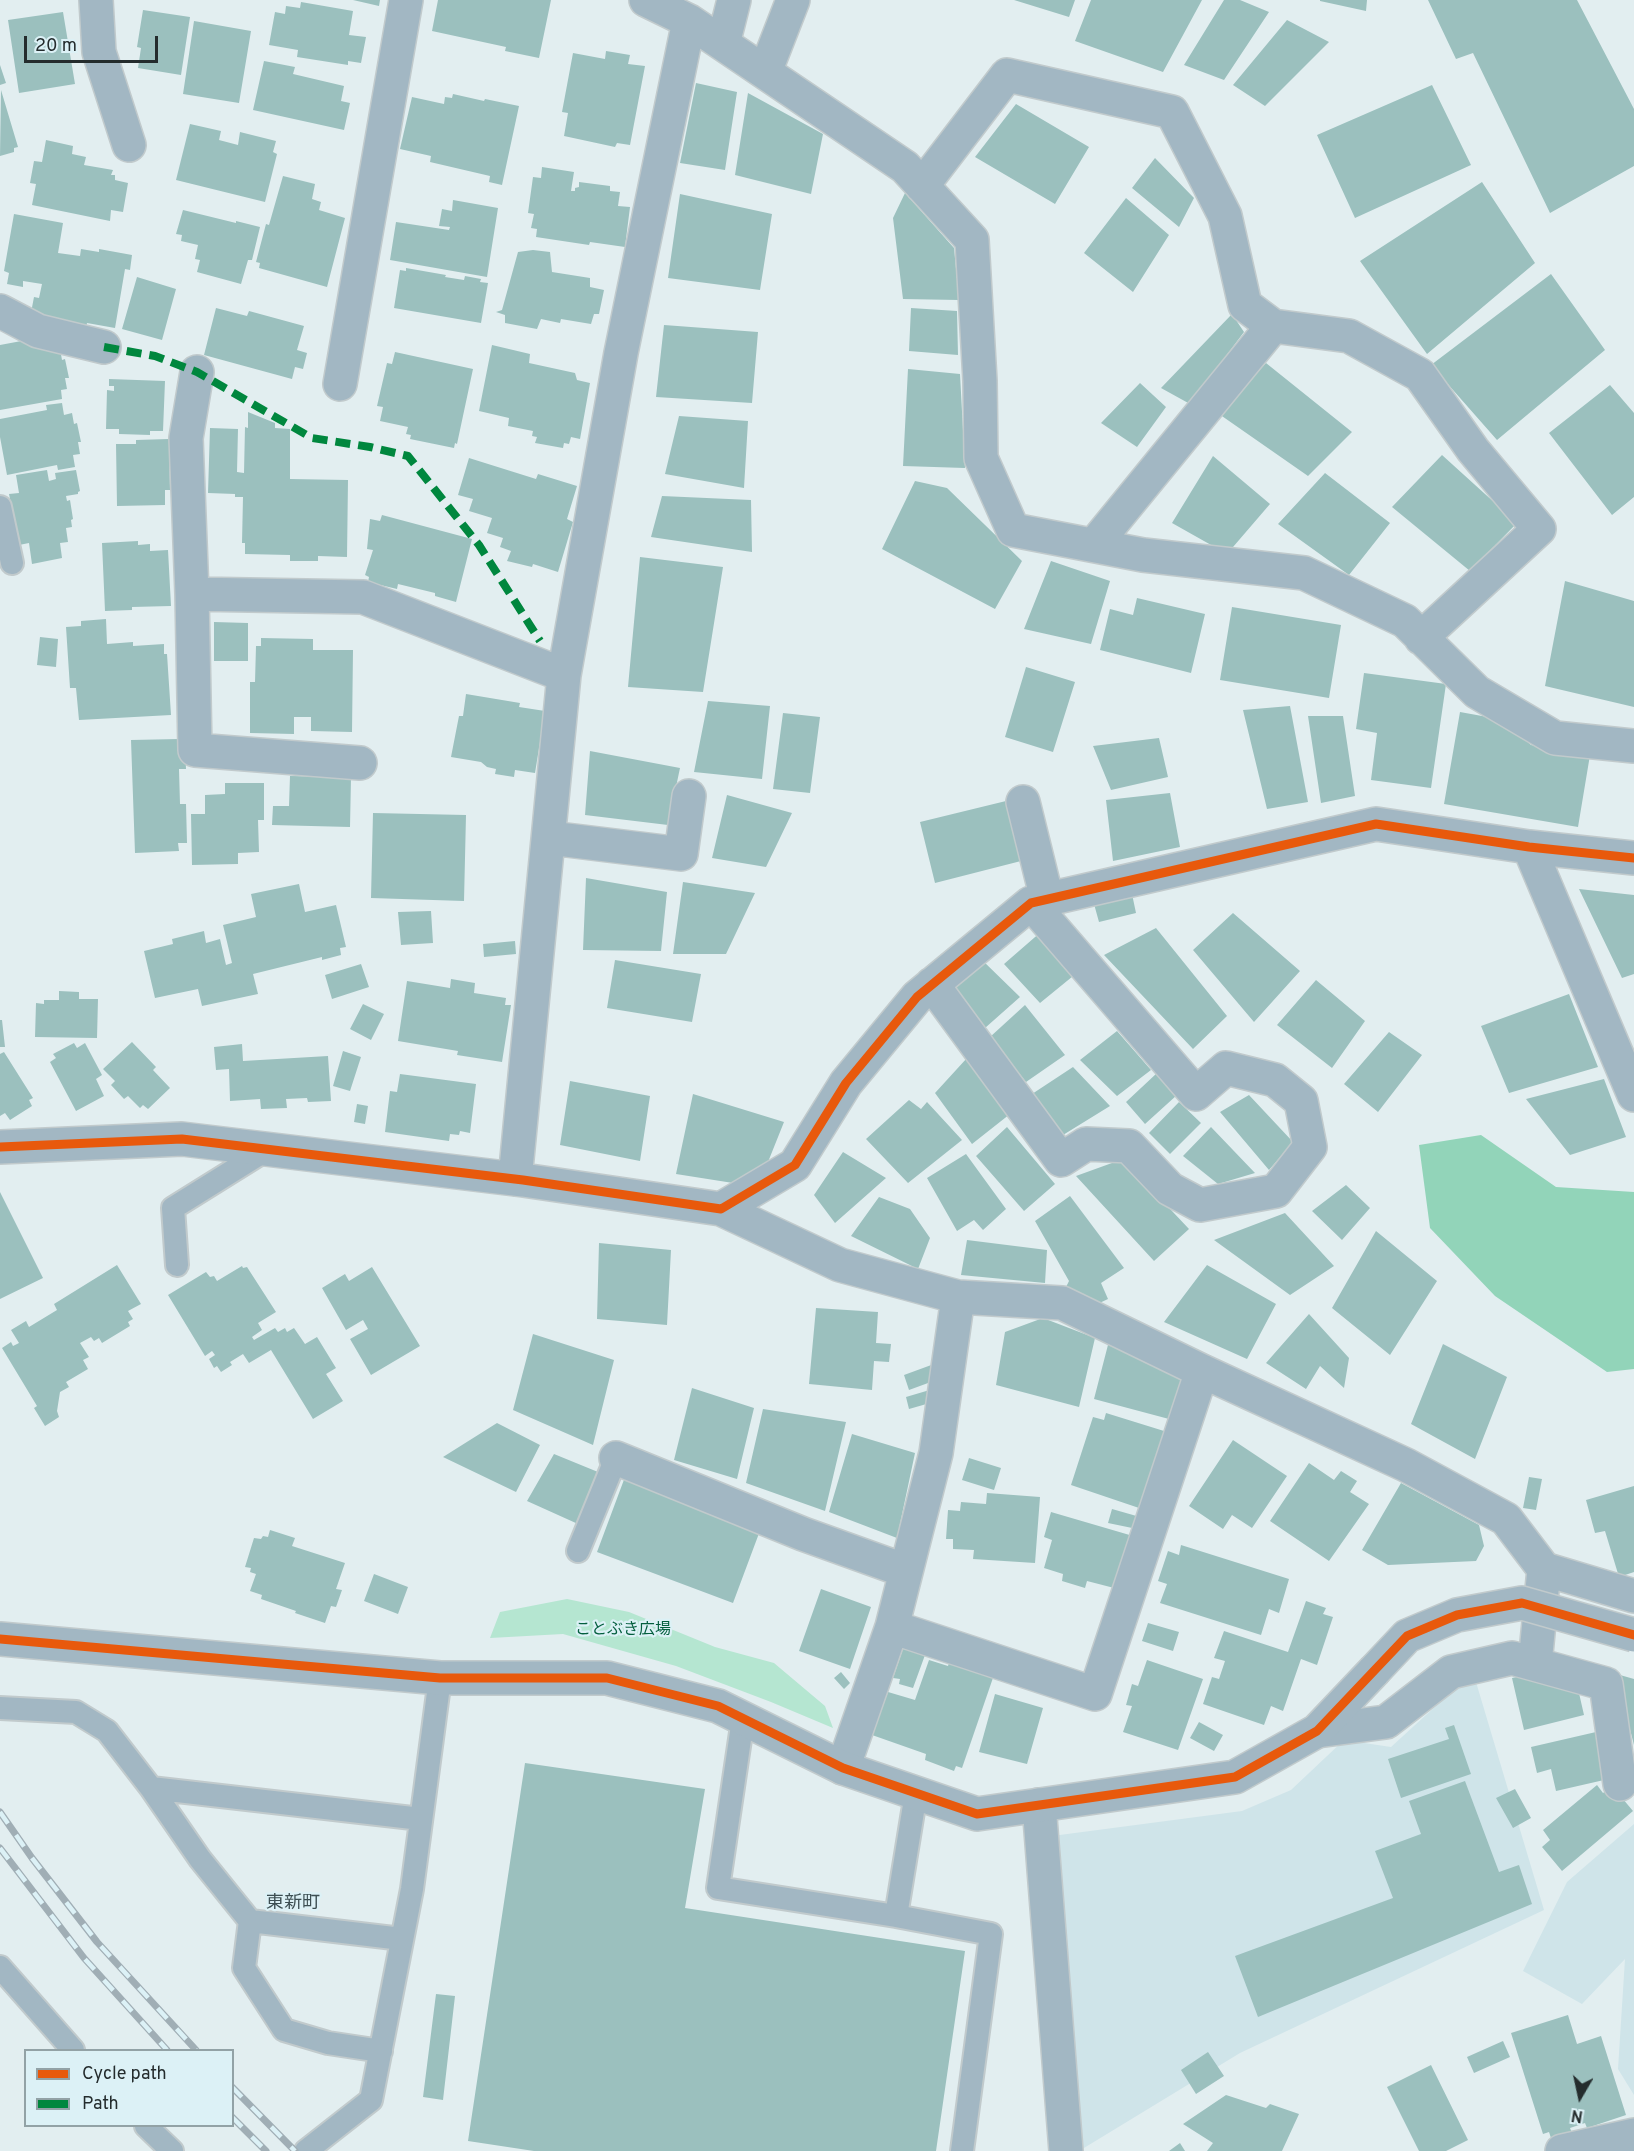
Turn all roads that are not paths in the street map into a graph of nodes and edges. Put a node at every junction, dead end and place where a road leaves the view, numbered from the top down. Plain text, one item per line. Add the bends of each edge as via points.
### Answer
1 (96, 0) edge
2 (406, 0) edge
3 (646, 0) edge
4 (734, 0) edge
5 (793, 0) edge
6 (689, 21) junction
7 (723, 44) junction
8 (765, 72) junction
9 (129, 144) dead end
10 (922, 186) junction
11 (0, 311) edge
12 (1273, 326) junction
13 (104, 347) dead end
14 (197, 372) dead end
15 (340, 384) dead end
16 (0, 507) edge
17 (1094, 545) junction
18 (12, 563) dead end
19 (192, 594) junction
20 (1421, 638) junction
21 (564, 675) junction
22 (1634, 746) edge
23 (360, 763) dead end
24 (689, 796) dead end
25 (1023, 802) dead end
26 (550, 838) junction
27 (1529, 847) junction
28 (1634, 858) edge
29 (1039, 901) junction
30 (932, 984) junction
31 (1634, 1095) edge
32 (0, 1148) edge
33 (266, 1150) junction
34 (515, 1179) junction
35 (722, 1209) junction
36 (177, 1265) dead end
37 (958, 1297) junction
38 (1202, 1371) junction
39 (616, 1458) joint
40 (578, 1551) dead end
41 (1545, 1569) junction
42 (906, 1571) junction
43 (1634, 1596) edge
44 (892, 1627) junction
45 (1634, 1635) edge
46 (0, 1639) edge
47 (1535, 1664) junction
48 (440, 1678) junction
49 (0, 1708) edge
50 (743, 1719) junction
51 (1317, 1731) junction
52 (843, 1768) junction
53 (1620, 1784) dead end
54 (151, 1788) junction
55 (916, 1793) junction
56 (1039, 1805) junction
57 (421, 1819) junction
58 (896, 1916) junction
59 (250, 1921) junction
60 (402, 1939) junction
61 (0, 1967) edge
62 (72, 2049) edge
63 (381, 2051) junction
64 (147, 2127) edge
65 (1634, 2135) edge
66 (172, 2151) edge
67 (306, 2151) edge
68 (962, 2151) edge
69 (1066, 2151) edge
70 (1562, 2151) edge

1 - 9 street via 99,52
2 - 15 street
3 - 6 street
4 - 7 street
5 - 8 street
6 - 7 street
6 - 21 street via 621,353
7 - 8 street
8 - 10 street via 905,167
10 - 12 street via 1007,75 1172,112 1225,216 1245,305
10 - 17 street via 972,240 981,458 1013,530
11 - 13 street via 38,331
12 - 17 street
12 - 20 street via 1349,336 1420,375 1473,450 1539,529
14 - 19 street via 186,438
16 - 18 lane
17 - 20 street via 1143,555 1304,573 1405,621
19 - 21 street via 363,597
19 - 23 street via 195,750
20 - 22 street via 1477,693 1555,738
21 - 26 street
24 - 26 street via 681,854
25 - 29 street
26 - 34 street
27 - 28 street
27 - 29 street via 1376,824
27 - 31 street
29 - 30 street
29 - 30 street via 1196,1094 1226,1068 1275,1080 1301,1101 1310,1147 1276,1191 1200,1205 1170,1189 1129,1146 1086,1144 1061,1160
30 - 35 street via 846,1083 795,1165
32 - 33 street via 182,1139
33 - 34 street
33 - 36 lane via 173,1208
34 - 35 street
35 - 37 street via 840,1265
37 - 38 street via 1062,1303
37 - 42 street via 936,1453
38 - 41 street via 1406,1465 1506,1519
38 - 44 street via 1095,1694
39 - 40 lane
39 - 42 street
41 - 43 street
41 - 47 street
42 - 44 street
44 - 52 street
45 - 51 street, bridge via 1522,1603 1457,1615 1407,1636
46 - 48 street
47 - 51 street via 1512,1658 1450,1672 1386,1722
47 - 53 street via 1606,1684
48 - 50 street via 606,1678 718,1706
48 - 57 lane
49 - 54 lane via 76,1712 107,1731
50 - 52 street
50 - 58 lane via 718,1888
51 - 56 street via 1235,1777
52 - 55 street
54 - 57 lane
54 - 59 lane via 200,1859
55 - 56 street via 977,1814
55 - 58 lane
56 - 69 street
57 - 60 lane
58 - 68 lane via 991,1934
59 - 60 lane
59 - 63 lane via 244,1968 284,2030 328,2043
60 - 63 lane
61 - 62 lane
63 - 67 lane via 371,2100
64 - 66 lane
65 - 70 street

